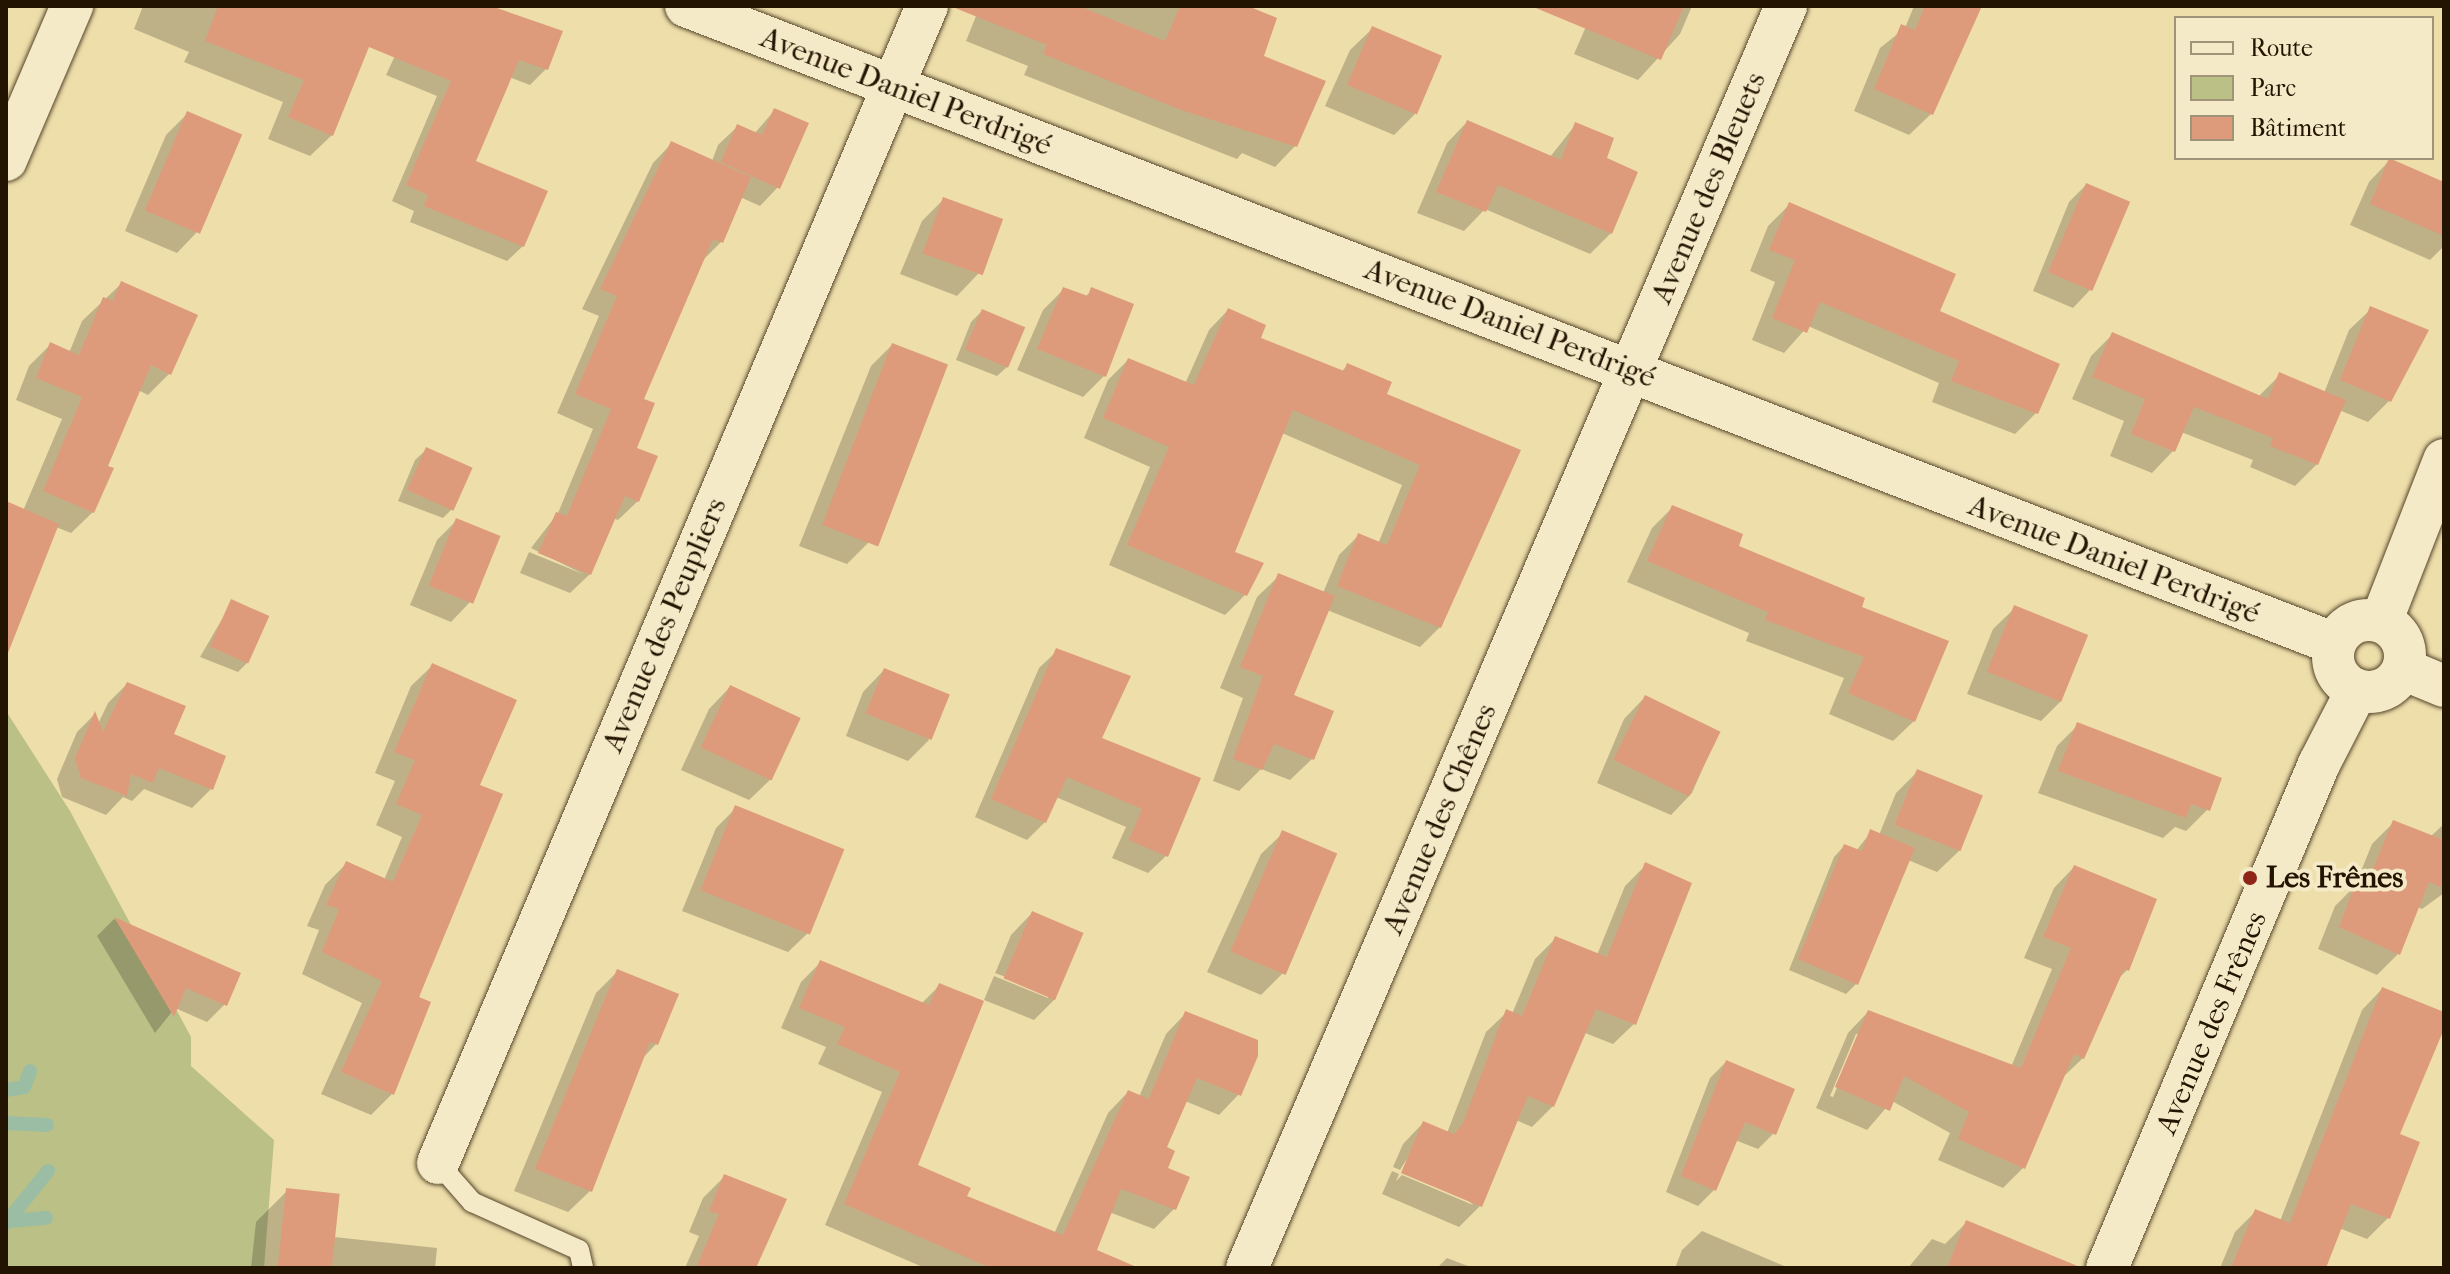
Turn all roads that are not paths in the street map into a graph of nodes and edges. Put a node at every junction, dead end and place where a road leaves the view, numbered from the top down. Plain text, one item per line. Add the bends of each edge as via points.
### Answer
1 (72, 6) edge
2 (686, 6) edge
3 (927, 6) edge
4 (1786, 6) edge
5 (893, 87) junction
6 (6, 160) edge
7 (1632, 370) junction
8 (2444, 460) edge
9 (2381, 622) junction
10 (2335, 644) junction
11 (2403, 669) junction
12 (2444, 686) edge
13 (2357, 690) junction
14 (438, 1163) joint
15 (583, 1268) edge
16 (1247, 1268) edge
17 (2107, 1268) edge

1 - 6 street
2 - 5 street, Avenue Daniel Perdrigé
3 - 5 street, Avenue des Peupliers
4 - 7 street, Avenue des Bleuets
5 - 7 street, Avenue Daniel Perdrigé
5 - 14 street, Avenue des Peupliers
7 - 10 street, Avenue Daniel Perdrigé
7 - 16 street, Avenue des Chênes
8 - 9 street
9 - 10 street via 2358,621
9 - 11 street via 2404,646
10 - 13 street via 2334,666
11 - 12 street
11 - 13 street via 2379,691
13 - 17 street, Avenue des Frênes via 2319,764
14 - 15 lane via 472,1202 579,1250

